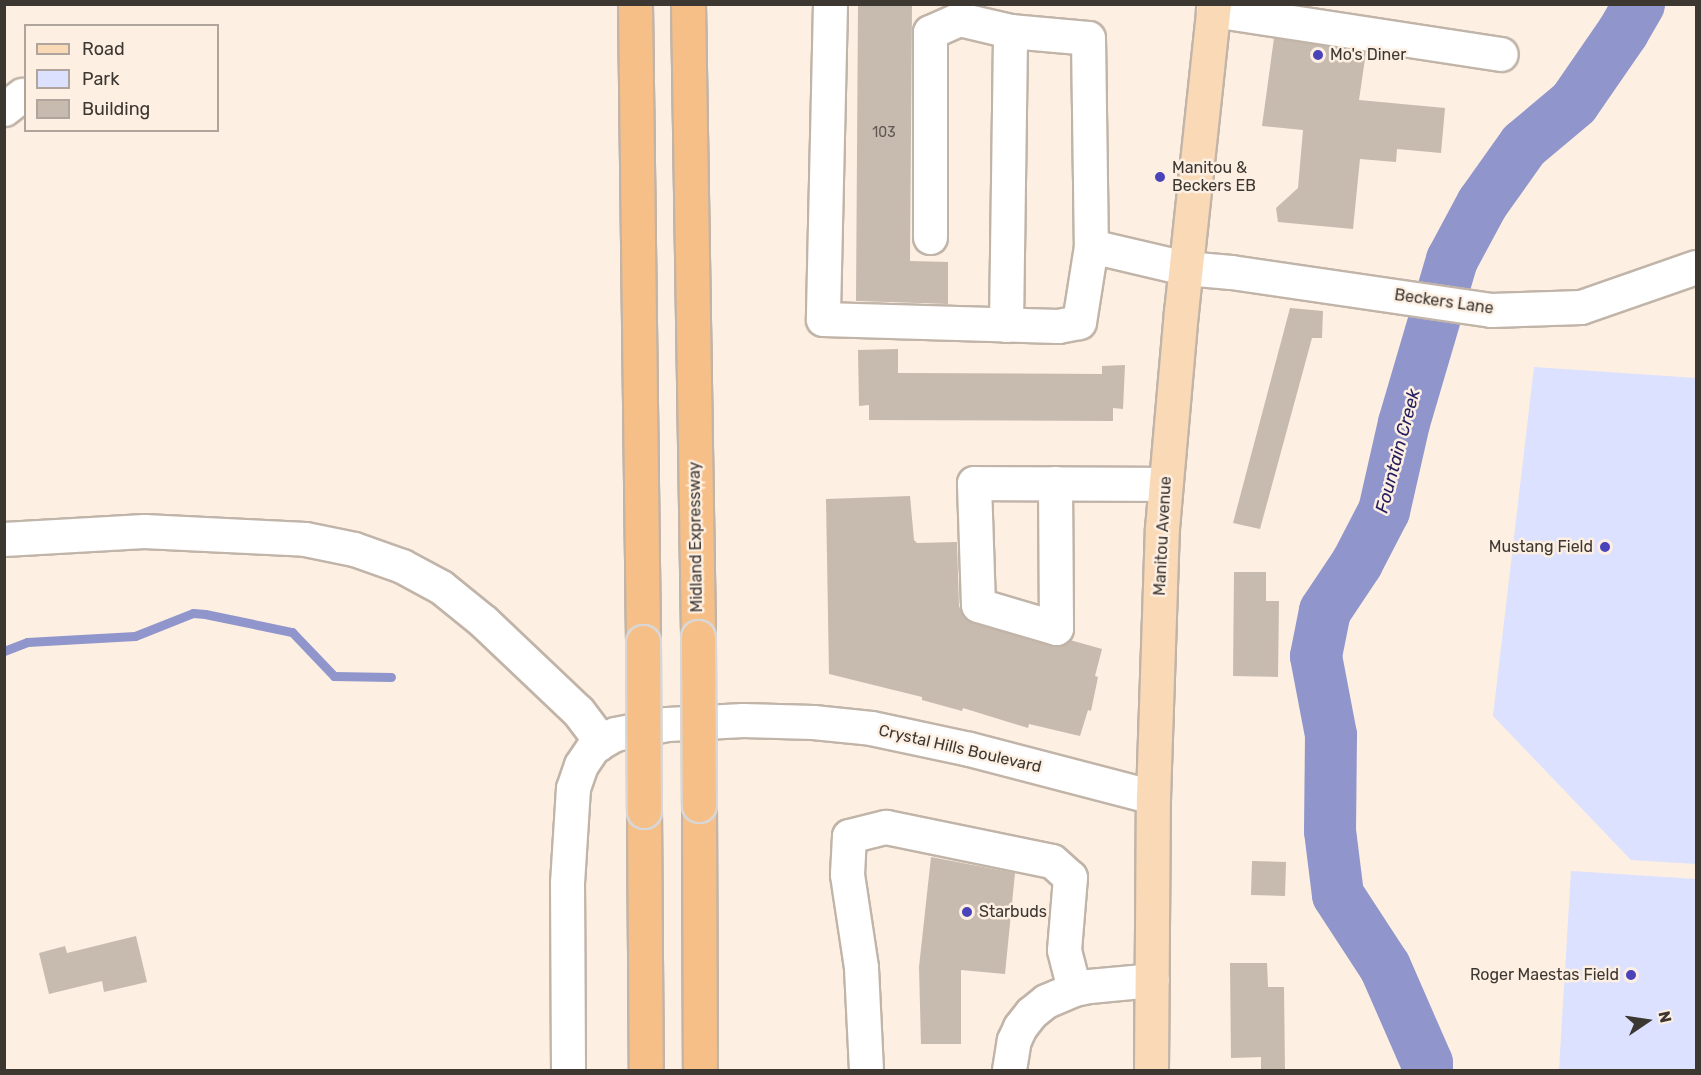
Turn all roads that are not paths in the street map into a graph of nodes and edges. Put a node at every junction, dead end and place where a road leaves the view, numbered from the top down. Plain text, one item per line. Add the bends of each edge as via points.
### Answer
1 (627, 4) edge
2 (635, 4) edge
3 (688, 4) edge
4 (830, 4) edge
5 (1213, 7) edge
6 (1010, 31) junction
7 (1501, 54) dead end
8 (635, 165) junction
9 (930, 237) dead end
10 (1091, 246) junction
11 (1696, 267) edge
12 (1185, 268) junction
13 (1006, 325) junction
14 (1055, 483) junction
15 (1165, 484) junction
16 (4, 539) edge
17 (598, 744) junction
18 (1153, 797) junction
19 (1152, 980) junction
20 (1074, 989) junction
21 (568, 1071) edge
22 (646, 1071) edge
23 (700, 1071) edge
24 (866, 1071) edge
25 (1009, 1071) edge
26 (1151, 1071) edge

1 - 8 highway
2 - 8 highway
3 - 23 highway, Midland Expressway, bridge
4 - 13 street via 823,319
5 - 7 street
5 - 12 main road, Manitou Avenue
6 - 9 street via 959,19 930,32
6 - 10 street via 1088,38
6 - 13 street
8 - 22 highway, bridge
10 - 12 street, Beckers Lane
10 - 13 street via 1079,322 1058,326
11 - 12 street, Beckers Lane via 1581,307 1491,310
12 - 15 main road, Manitou Avenue
14 - 14 street via 974,483 978,605 1056,628
14 - 15 street
15 - 18 main road, Manitou Avenue
16 - 17 street via 144,531 305,539 354,549 402,566 441,587 578,711
17 - 18 street, Crystal Hills Boulevard via 615,734 667,724 813,722 910,735
17 - 21 street, Crystal Hills Boulevard via 581,765 570,814
18 - 19 main road, Manitou Avenue
19 - 20 street
19 - 26 main road, Manitou Avenue
20 - 24 street via 1064,950 1070,877 1052,861 886,827 849,836 847,874 861,967
20 - 25 street via 1031,1012 1014,1040

